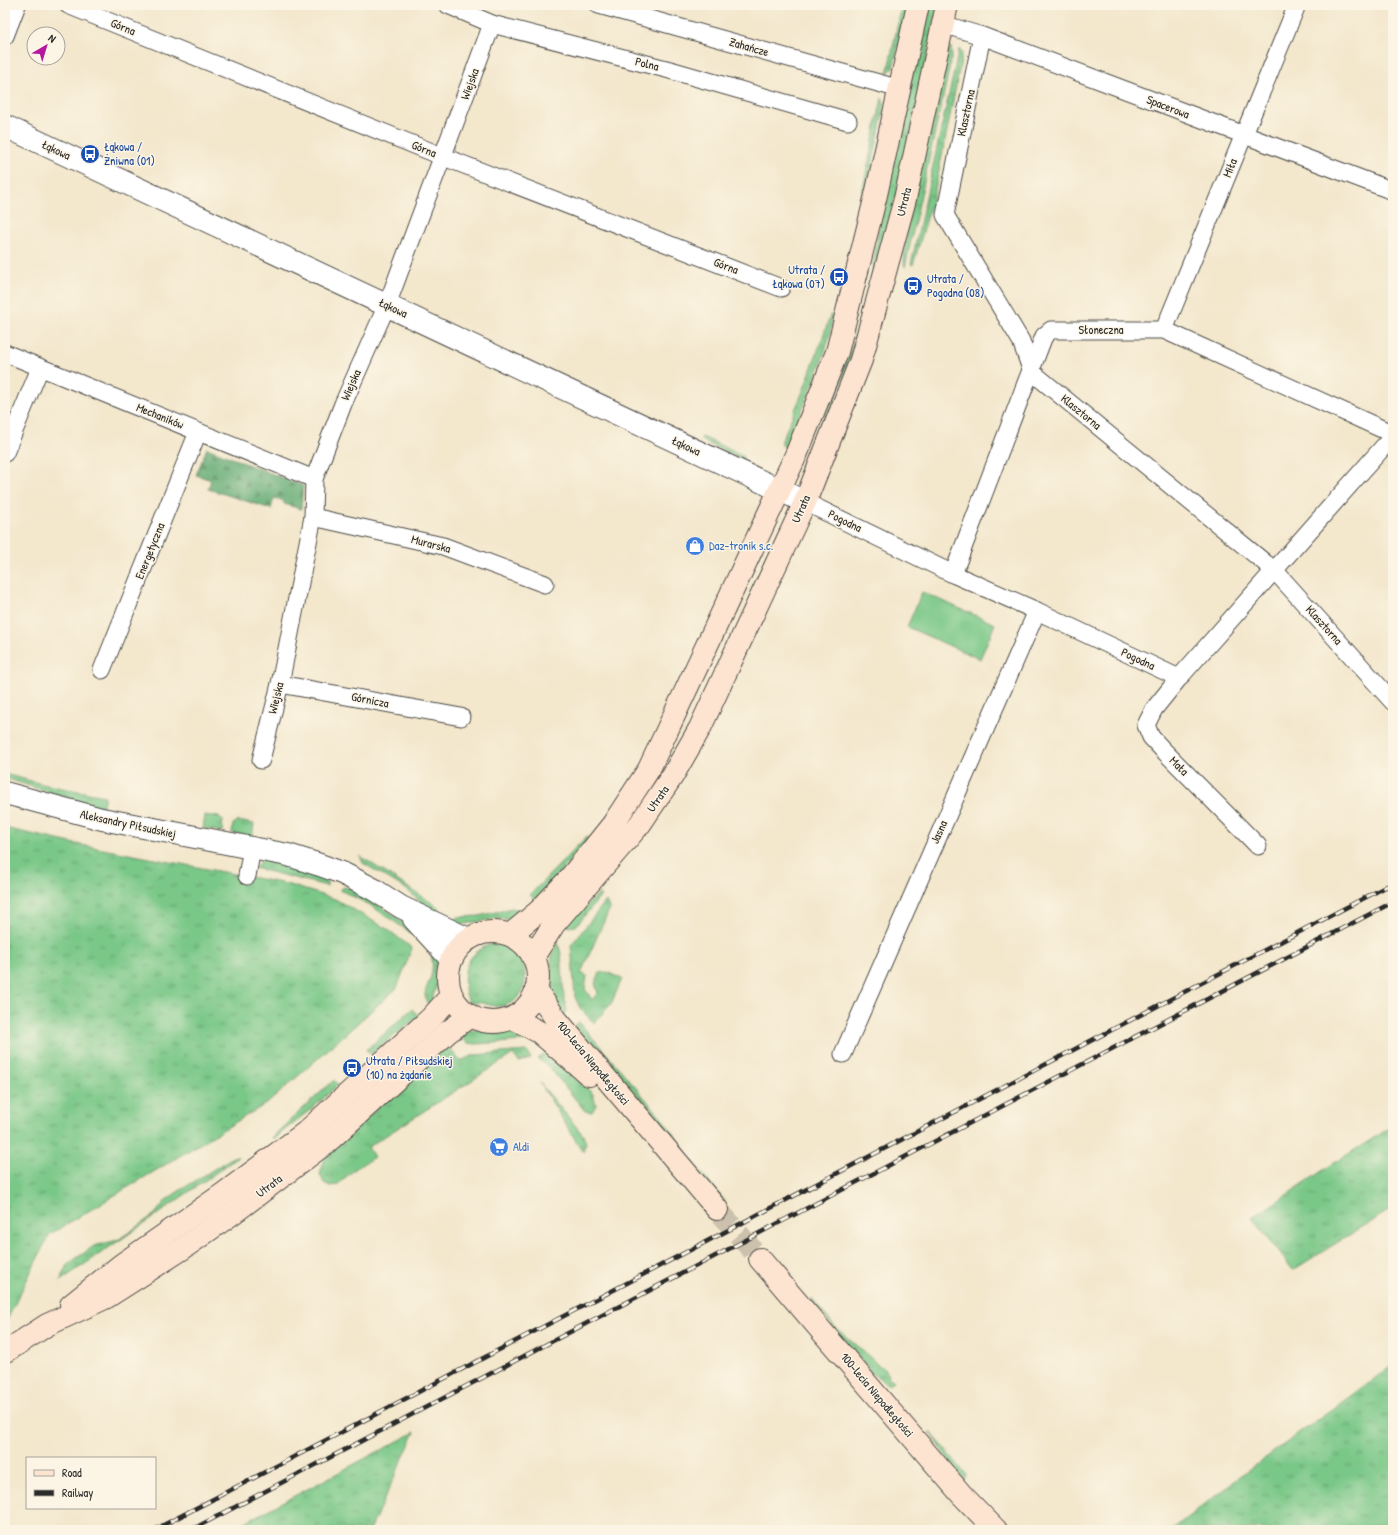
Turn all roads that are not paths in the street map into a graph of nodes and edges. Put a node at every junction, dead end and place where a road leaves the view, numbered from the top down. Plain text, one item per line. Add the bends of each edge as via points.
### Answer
1 (17, 5) edge
2 (68, 5) edge
3 (448, 5) edge
4 (599, 5) edge
5 (918, 5) edge
6 (1297, 5) edge
7 (944, 15) edge
8 (492, 24) junction
9 (5, 36) edge
10 (982, 36) junction
11 (900, 89) junction
12 (848, 122) dead end
13 (5, 126) edge
14 (1244, 136) junction
15 (444, 157) junction
16 (1393, 191) edge
17 (781, 288) dead end
18 (387, 305) junction
19 (1164, 330) junction
20 (5, 353) edge
21 (40, 368) junction
22 (1032, 372) junction
23 (198, 432) junction
24 (1393, 435) edge
25 (5, 453) edge
26 (314, 479) junction
27 (780, 491) junction
28 (805, 502) junction
29 (312, 517) junction
30 (1275, 571) junction
31 (953, 574) junction
32 (545, 584) dead end
33 (1037, 611) junction
34 (102, 670) dead end
35 (1179, 678) junction
36 (280, 684) junction
37 (1393, 702) edge
38 (461, 717) dead end
39 (261, 760) dead end
40 (5, 793) edge
41 (1258, 846) dead end
42 (252, 848) junction
43 (247, 876) dead end
44 (401, 907) junction
45 (510, 935) junction
46 (468, 939) junction
47 (533, 957) junction
48 (451, 960) junction
49 (536, 990) junction
50 (451, 996) junction
51 (470, 1016) junction
52 (513, 1018) junction
53 (843, 1054) dead end
54 (653, 1134) junction
55 (717, 1209) tunnel mouth
56 (760, 1258) tunnel mouth
57 (47, 1325) junction
58 (5, 1352) edge
59 (995, 1530) edge

1 - 9 street
2 - 15 street, Górna
3 - 8 street, Polna
4 - 11 street, Zahańcze
5 - 11 main road, Utrata
6 - 14 street, Miła
7 - 10 street, Spacerowa
7 - 28 main road, Utrata via 906,199 861,360
8 - 12 street, Polna via 670,70
8 - 15 street, Wiejska
10 - 14 street, Spacerowa
10 - 22 street, Klasztorna via 945,215 1020,341
11 - 27 main road, Utrata via 856,282 837,352
13 - 18 street, Łąkowa
14 - 16 street, Spacerowa
14 - 19 street, Miła
15 - 17 street, Górna
15 - 18 street, Wiejska
18 - 26 street, Wiejska via 343,404
18 - 27 street, Łąkowa
19 - 22 street, Słoneczna via 1051,330 1044,336
19 - 24 street, Słoneczna
20 - 21 street, Mechaników
21 - 23 street, Mechaników
21 - 25 street
22 - 30 street, Klasztorna
22 - 31 street, Słoneczna
23 - 26 street, Mechaników
23 - 34 street, Energetyczna
24 - 30 street
26 - 29 street, Wiejska
27 - 28 street, Łąkowa
27 - 45 main road, Utrata via 649,769 613,824 569,879 539,911
28 - 31 street, Pogodna
28 - 47 main road, Utrata via 700,728 674,775 640,824 554,924
29 - 32 street, Murarska via 442,546
29 - 36 street, Wiejska
30 - 35 street
30 - 37 street, Klasztorna
31 - 33 street, Pogodna
33 - 35 street, Pogodna
33 - 53 street, Jasna
35 - 41 street, Mała via 1154,709 1146,725 1151,736
36 - 38 street, Górnicza
36 - 39 street, Wiejska
40 - 42 street, Aleksandry Piłsudskiej via 102,819
42 - 43 street
42 - 44 street, Aleksandry Piłsudskiej via 288,855 342,873
44 - 46 street, Aleksandry Piłsudskiej
44 - 48 street, Aleksandry Piłsudskiej via 433,938
45 - 46 main road via 496,932 481,933
45 - 47 main road via 527,948
46 - 48 main road via 458,948
47 - 49 main road via 538,970
48 - 50 main road via 448,971
49 - 52 main road via 529,1005
49 - 54 main road, 100-lecia Niepodległości via 556,1020
50 - 51 main road via 462,1011
50 - 57 main road, Utrata via 431,1018 306,1132 223,1194 121,1264
51 - 52 main road via 493,1023
51 - 57 main road, Utrata via 448,1032 326,1143 236,1211 107,1297
52 - 54 main road, 100-lecia Niepodległości via 539,1032
54 - 55 main road, 100-lecia Niepodległości
56 - 59 main road, 100-lecia Niepodległości via 962,1495
57 - 58 main road, Utrata

